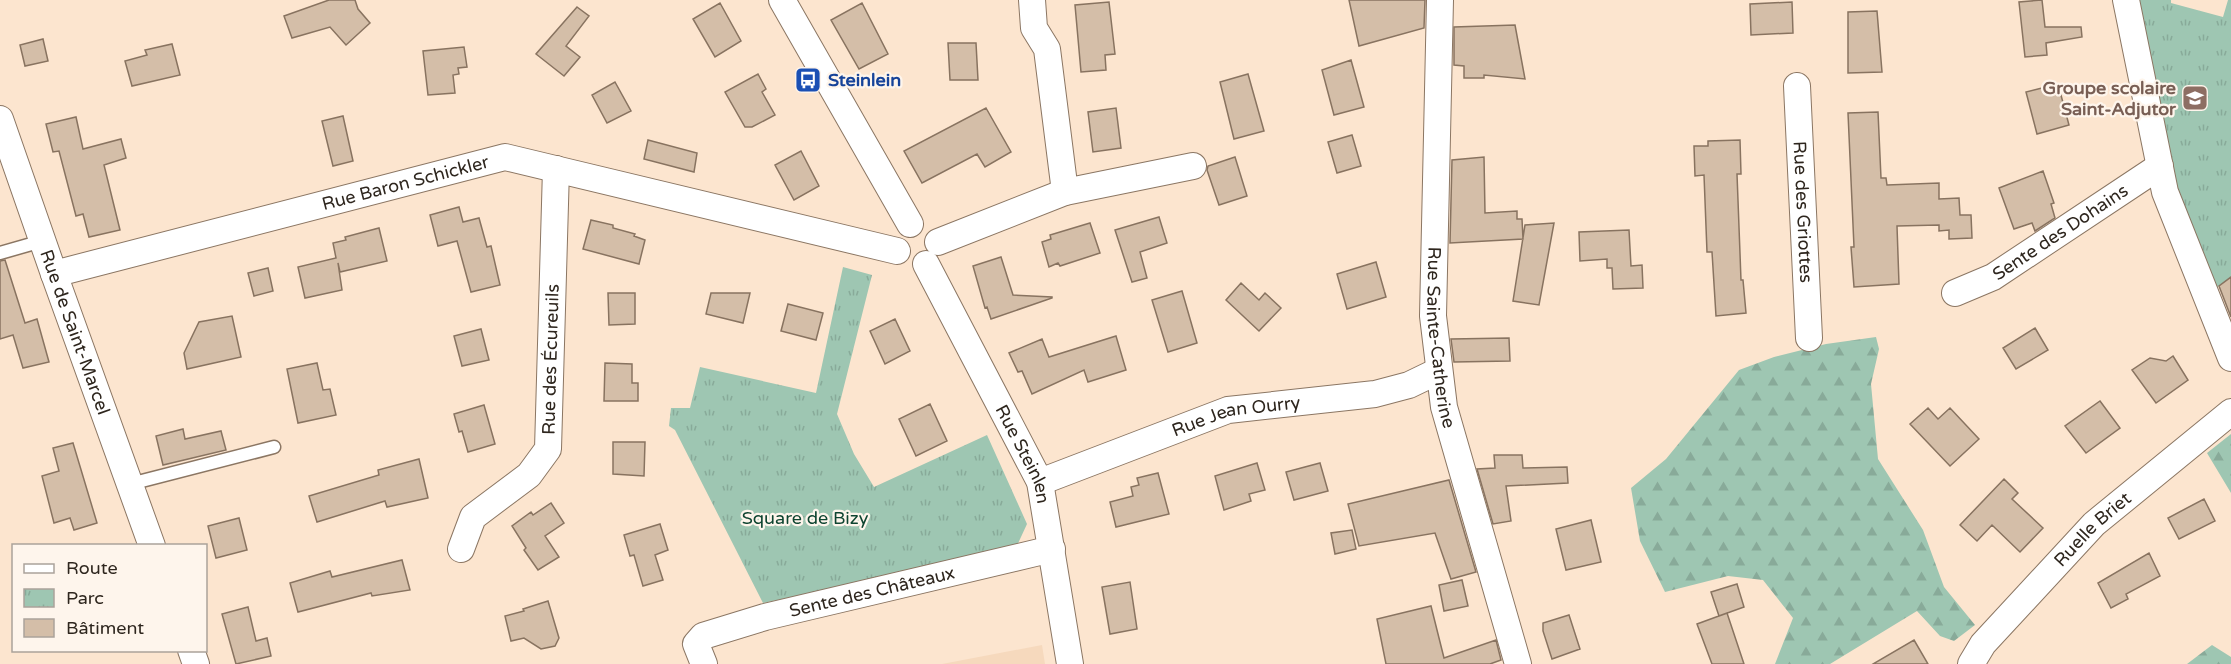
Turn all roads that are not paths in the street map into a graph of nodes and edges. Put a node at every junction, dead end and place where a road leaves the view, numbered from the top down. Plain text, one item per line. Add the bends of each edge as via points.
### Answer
1 (782, 0) edge
2 (1032, 0) edge
3 (1440, 0) edge
4 (2126, 0) edge
5 (1797, 86) dead end
6 (0, 119) edge
7 (1193, 166) dead end
8 (2160, 166) junction
9 (556, 169) junction
10 (1065, 192) junction
11 (910, 224) junction
12 (42, 240) junction
13 (939, 242) junction
14 (897, 251) junction
15 (0, 253) edge
16 (926, 264) junction
17 (54, 274) junction
18 (1955, 293) dead end
19 (1809, 338) dead end
20 (2231, 358) edge
21 (1438, 371) junction
22 (2231, 412) edge
23 (274, 447) dead end
24 (1040, 482) junction
25 (130, 484) junction
26 (151, 544) edge
27 (461, 549) dead end
28 (1052, 549) junction
29 (700, 654) edge
30 (1981, 657) edge
31 (1070, 664) edge
32 (1518, 664) edge

1 - 11 street
2 - 10 street via 1034,28 1047,49
3 - 21 street, Rue Sainte-Catherine via 1433,316
4 - 8 street
5 - 19 street, Rue des Griottes
6 - 12 street, Rue de Saint-Marcel
7 - 10 street
8 - 18 street, Sente des Dohains via 1993,277
8 - 20 street via 2165,192
9 - 14 street, Rue Baron Schickler
9 - 17 street, Rue Baron Schickler via 505,157
9 - 27 street, Rue des Écureuils via 548,449 529,475 473,518
10 - 13 street
11 - 13 street via 928,226
11 - 14 street via 898,235
12 - 15 lane
12 - 17 street, Rue de Saint-Marcel
13 - 16 street via 936,255
14 - 16 street via 909,264
16 - 24 street, Rue Steinlen
17 - 25 street, Rue de Saint-Marcel
21 - 24 street, Rue Jean Ourry via 1410,385 1375,394 1228,410
21 - 32 street, Rue Sainte-Catherine via 1444,407
22 - 30 street, Ruelle Briet via 2094,524
23 - 25 lane
24 - 28 street, Rue Steinlen
25 - 26 street, Rue de Saint-Marcel
28 - 29 street, Sente des Châteaux via 765,617 703,636
28 - 31 street, Rue Steinlen

